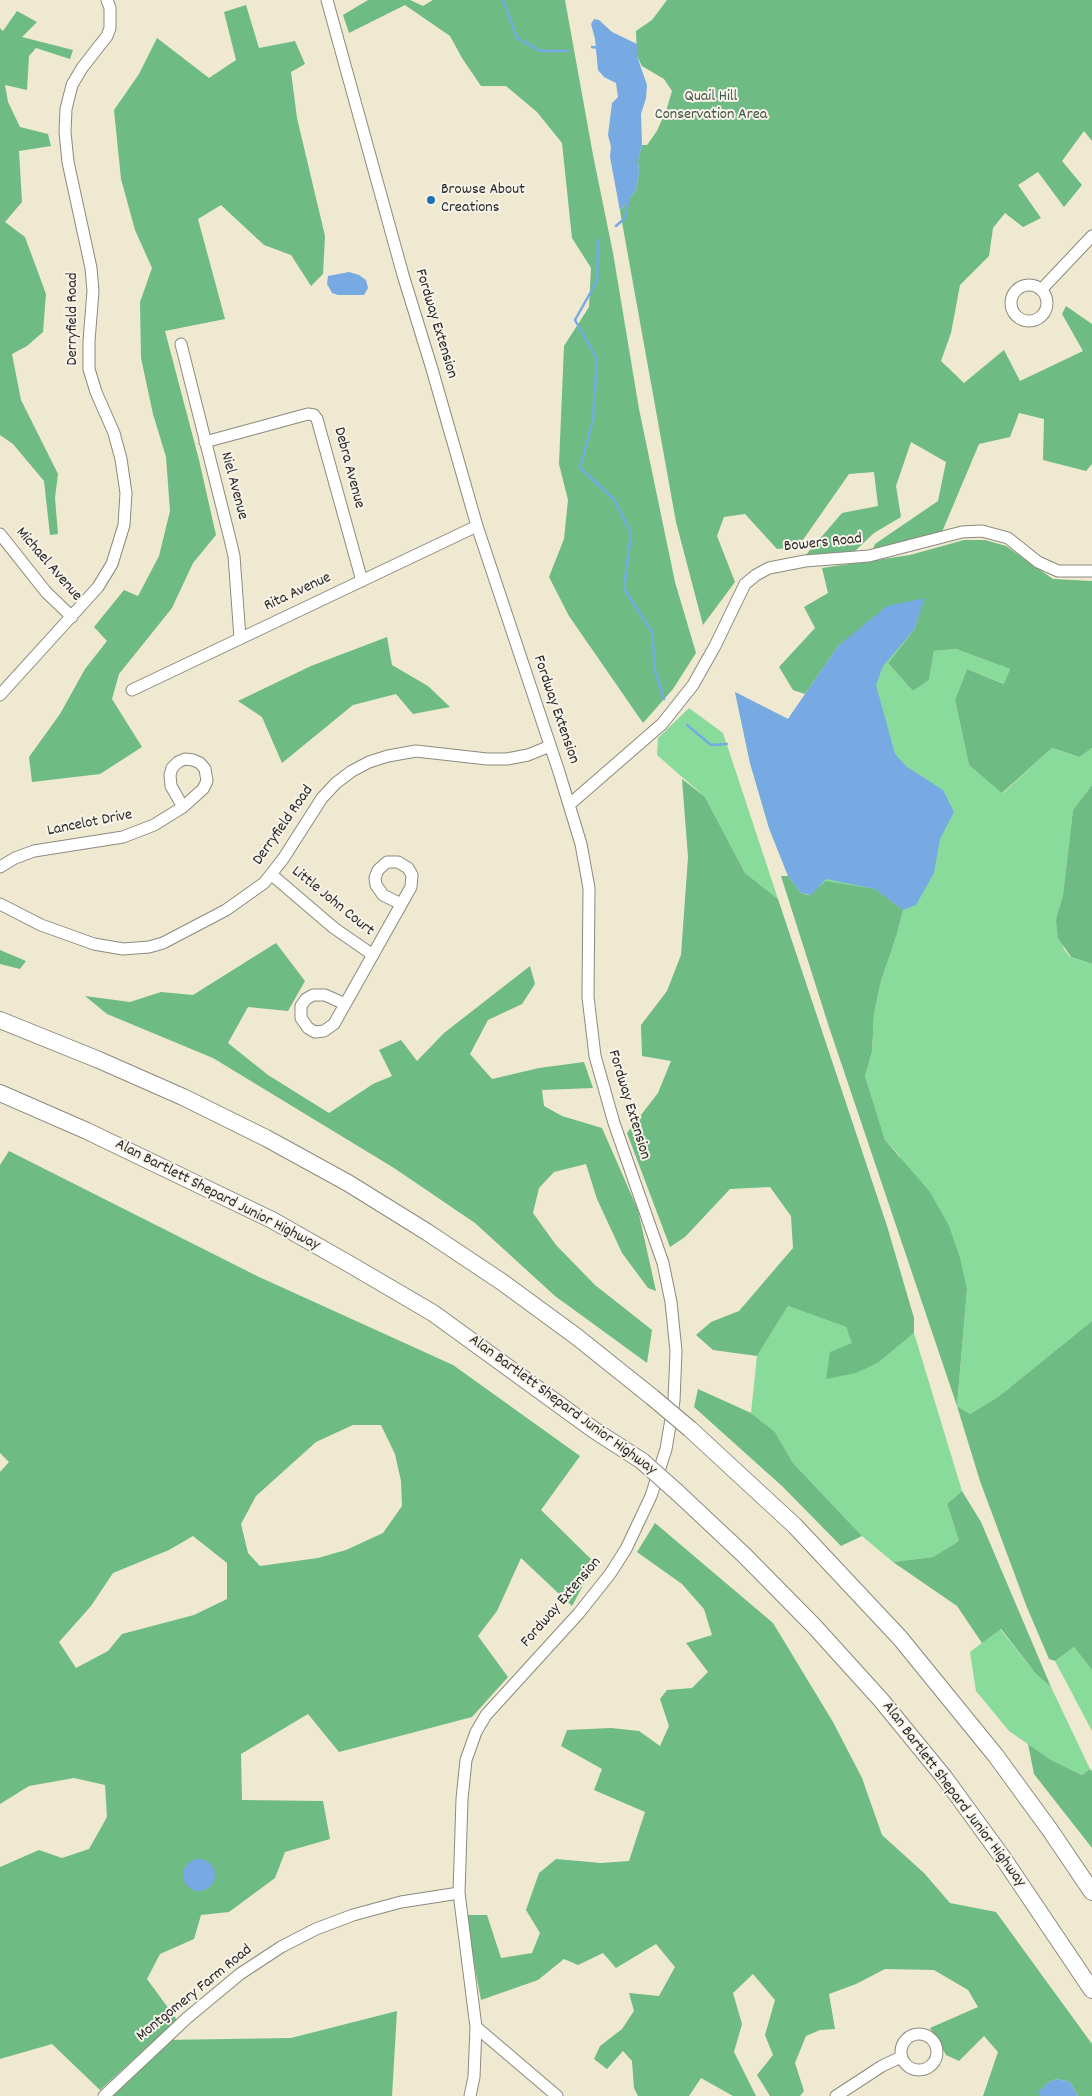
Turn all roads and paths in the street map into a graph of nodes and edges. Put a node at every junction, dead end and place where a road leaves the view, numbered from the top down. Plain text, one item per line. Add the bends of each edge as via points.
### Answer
1 (107, 0) edge
2 (327, 0) edge
3 (1092, 236) edge
4 (1041, 290) dead end
5 (181, 344) dead end
6 (205, 442) junction
7 (477, 526) junction
8 (0, 534) edge
9 (1092, 571) edge
10 (362, 581) junction
11 (72, 617) junction
12 (240, 638) junction
13 (132, 690) dead end
14 (0, 695) edge
15 (550, 746) junction
16 (570, 804) junction
17 (183, 807) dead end
18 (0, 867) edge
19 (272, 875) junction
20 (0, 904) edge
21 (401, 904) dead end
22 (373, 955) junction
23 (345, 1004) dead end
24 (0, 1020) edge
25 (0, 1093) edge
26 (1092, 1892) edge
27 (459, 1893) junction
28 (1092, 1990) edge
29 (476, 2027) junction
30 (901, 2057) dead end
31 (104, 2096) edge
32 (470, 2096) edge
33 (556, 2096) edge
34 (836, 2096) edge

1 - 11 street, Derryfield Road via 111,13 110,28 72,85 65,132 68,162 91,268 90,369 118,445 125,484 125,512 112,564 98,587
2 - 7 street, Fordway Extension
3 - 4 street
5 - 6 street, Niel Avenue
6 - 10 street, Debra Avenue via 314,415 318,419
6 - 12 street, Niel Avenue via 234,556
7 - 10 street, Rita Avenue
7 - 15 street, Fordway Extension
8 - 11 street, Michael Avenue via 46,592
9 - 16 street, Bowers Road via 1058,571 1038,562 1008,538 982,531 962,532 869,556 805,561 769,568 746,584 693,684 662,724
10 - 12 street, Rita Avenue
11 - 14 street, Derryfield Road
12 - 13 street, Rita Avenue
15 - 16 street, Fordway Extension
15 - 19 street, Derryfield Road via 528,756 508,759 416,751 369,762 336,783 322,798
16 - 27 street, Fordway Extension via 582,844 589,888 588,997 595,1056 614,1123 668,1282 676,1351 674,1401 666,1449 656,1481 626,1549 598,1590 498,1700 476,1732 463,1780
17 - 18 street, Lancelot Drive via 134,834 34,851
19 - 20 street, Derryfield Road via 244,898 184,934 136,949 110,948 79,940
19 - 22 street, Little John Court via 334,928
21 - 22 street
22 - 23 street
24 - 26 highway, bridge via 183,1097 266,1138 427,1232 577,1337 690,1429 795,1526 900,1638 996,1756
25 - 28 highway, Alan Bartlett Shepard Junior Highway, bridge via 254,1212 351,1265 433,1313 642,1461 744,1555 881,1700 944,1777 1003,1858
27 - 29 street, Fordway Extension
27 - 31 street, Montgomery Farm Road via 411,1900 354,1915 281,1947 240,1974 186,2018
29 - 32 street, Fordway Extension
29 - 33 street
30 - 34 street via 886,2063

